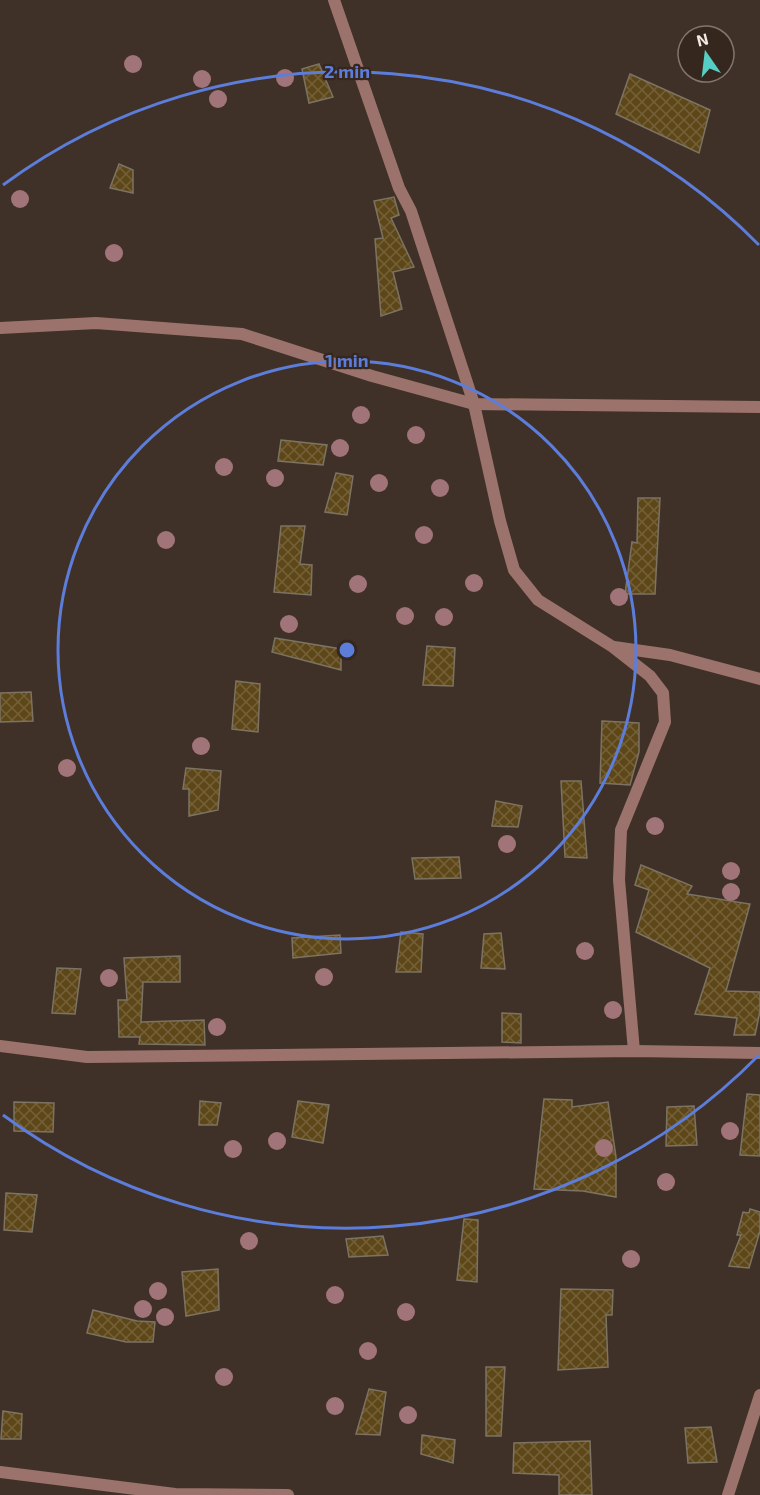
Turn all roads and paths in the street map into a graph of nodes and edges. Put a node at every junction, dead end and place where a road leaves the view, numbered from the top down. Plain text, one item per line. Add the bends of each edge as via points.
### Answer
1 (334, 0) edge
2 (0, 328) edge
3 (474, 404) junction
4 (760, 407) edge
5 (613, 647) junction
6 (760, 679) edge
7 (0, 1046) edge
8 (634, 1051) junction
9 (760, 1053) edge
10 (760, 1395) edge
11 (0, 1472) edge
12 (288, 1495) edge
13 (728, 1495) edge

1 - 3 street via 399,188 411,211
2 - 3 street via 96,323 242,334
3 - 4 street
3 - 5 street via 514,570 538,600
5 - 6 street via 670,655
5 - 8 street via 650,676 663,693 665,722 621,830 619,880
7 - 8 street via 87,1056
8 - 9 street
10 - 13 street
11 - 12 street via 175,1494

